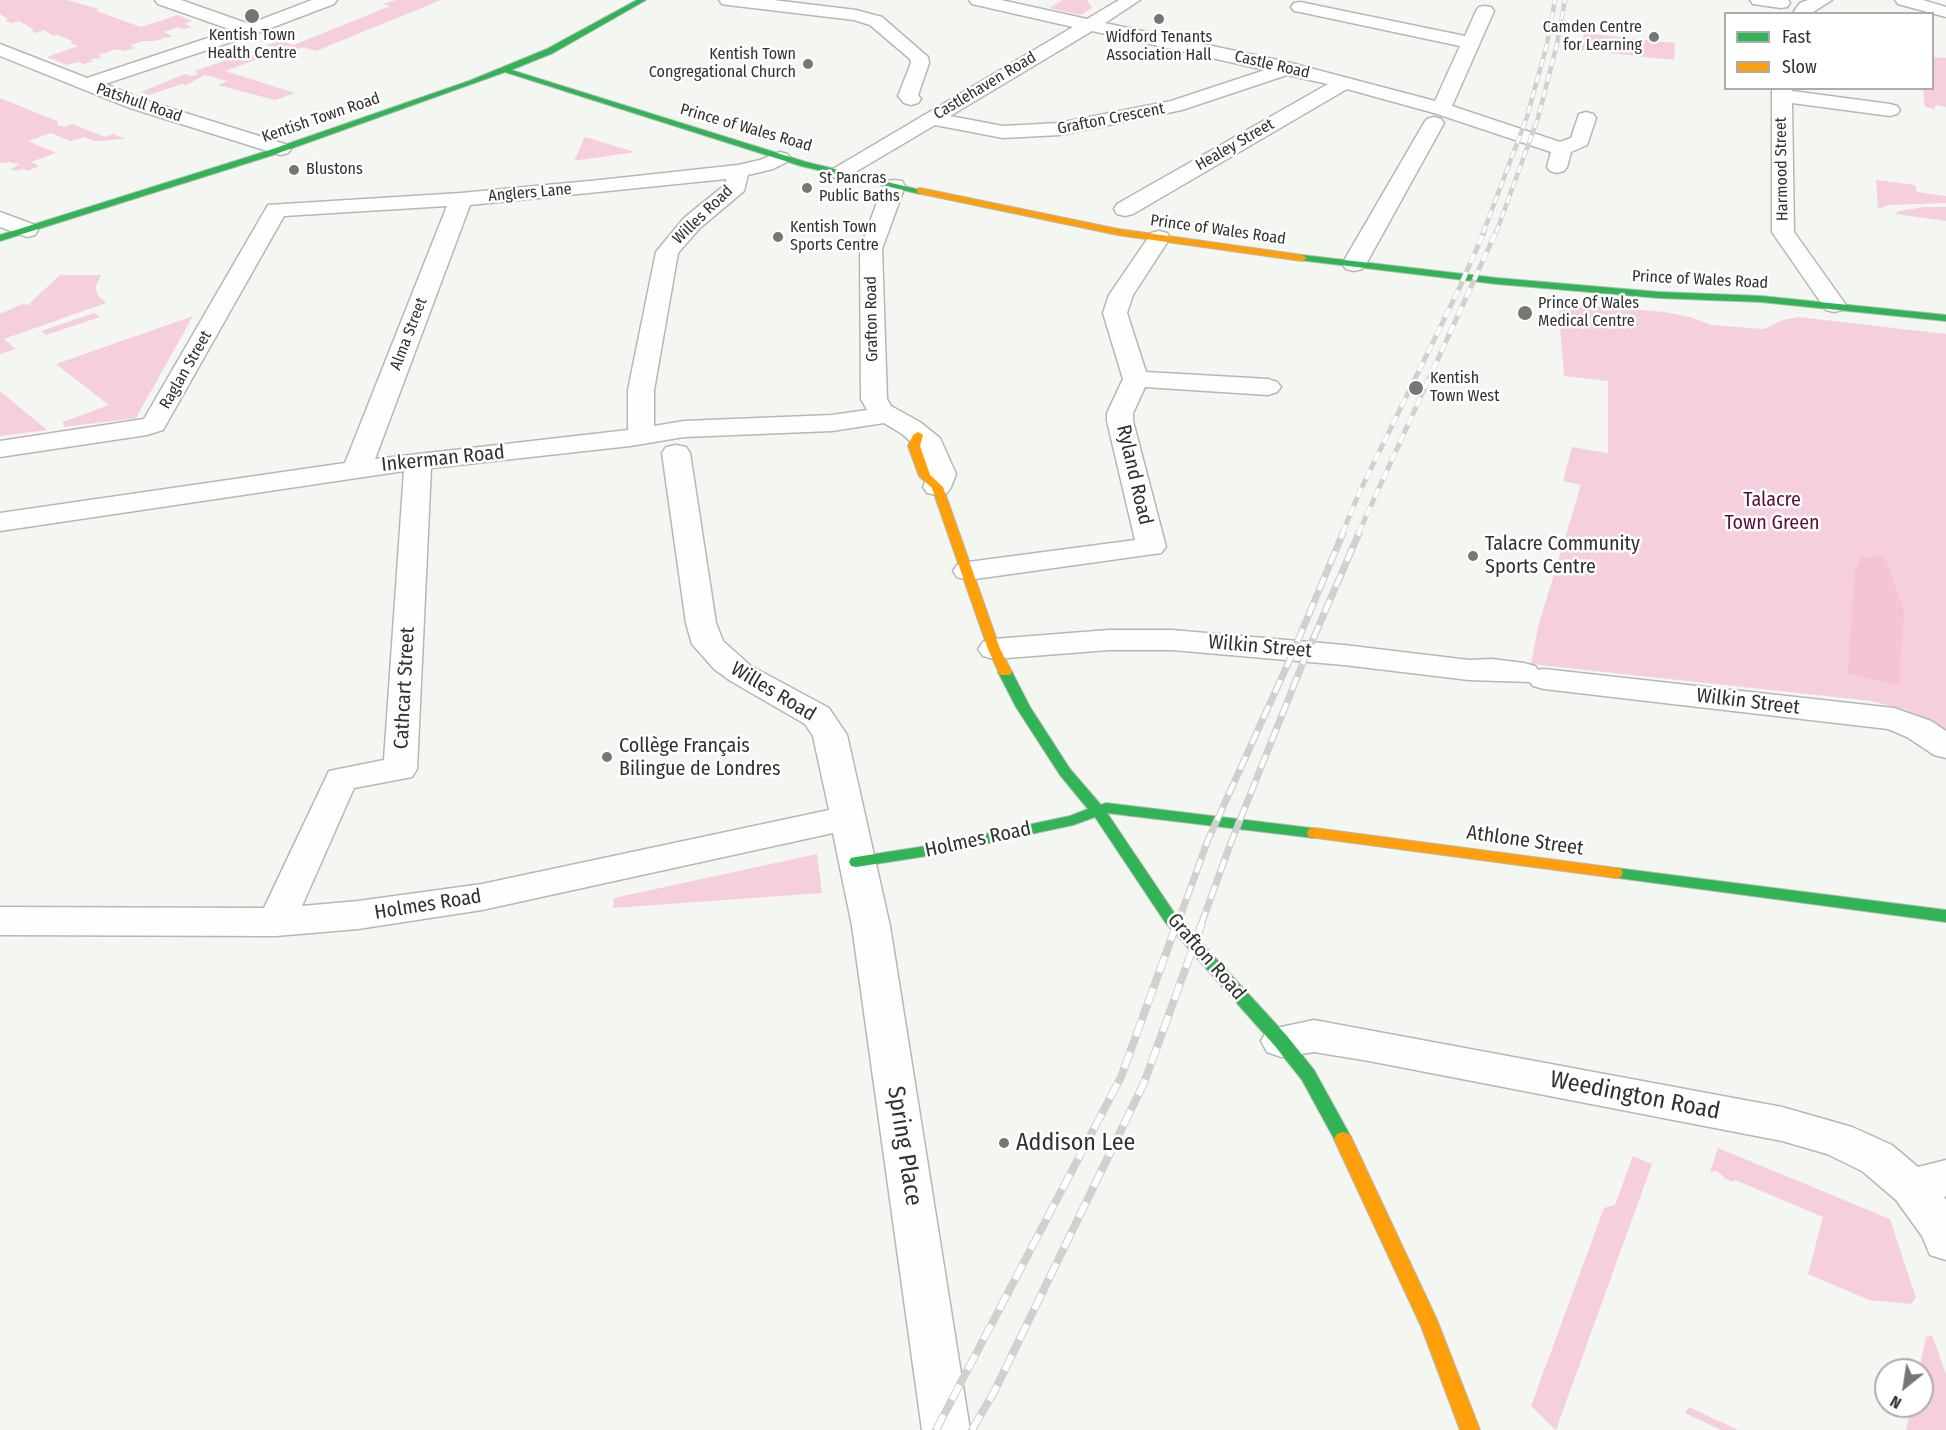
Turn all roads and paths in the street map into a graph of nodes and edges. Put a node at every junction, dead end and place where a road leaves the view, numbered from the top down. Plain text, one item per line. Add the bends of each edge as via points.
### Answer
1 (164, 0) edge
2 (328, 0) edge
3 (642, 0) edge
4 (728, 0) edge
5 (978, 0) edge
6 (1131, 0) edge
7 (1321, 0) edge
8 (1759, 0) edge
9 (1822, 0) edge
10 (1904, 0) edge
11 (1781, 3) dead end
12 (1485, 11) dead end
13 (1802, 12) edge
14 (1946, 13) edge
15 (1089, 25) junction
16 (249, 30) junction
17 (1471, 43) junction
18 (0, 50) edge
19 (1287, 68) junction
20 (505, 70) junction
21 (1345, 82) junction
22 (87, 84) junction
23 (1782, 92) edge
24 (911, 99) dead end
25 (1890, 110) dead end
26 (1437, 116) junction
27 (930, 118) junction
28 (1586, 118) dead end
29 (281, 149) junction
30 (780, 158) junction
31 (738, 171) junction
32 (840, 173) junction
33 (894, 186) junction
34 (461, 199) junction
35 (1125, 209) dead end
36 (276, 210) joint
37 (0, 219) edge
38 (27, 230) junction
39 (0, 238) edge
40 (1159, 238) junction
41 (1354, 264) junction
42 (1833, 305) junction
43 (1946, 318) edge
44 (1136, 378) junction
45 (1268, 387) dead end
46 (887, 415) junction
47 (645, 436) junction
48 (674, 442) junction
49 (0, 449) edge
50 (418, 461) junction
51 (357, 469) junction
52 (937, 488) joint
53 (0, 522) edge
54 (968, 572) junction
55 (994, 649) junction
56 (1946, 747) edge
57 (1099, 812) junction
58 (848, 818) junction
59 (856, 862) junction
60 (1946, 916) edge
61 (0, 921) edge
62 (276, 922) junction
63 (1281, 1041) junction
64 (1929, 1183) edge
65 (1946, 1241) edge
66 (946, 1430) edge
67 (1470, 1430) edge

1 - 16 street
2 - 16 street
3 - 20 street, Kentish Town Road via 571,41
4 - 24 street via 856,15 876,21 919,57 908,96
5 - 15 street, Castle Road
6 - 15 street, Castlehaven Road
7 - 17 street via 1300,8
8 - 11 street
9 - 13 street
10 - 14 street
12 - 17 street
15 - 19 street, Castle Road
15 - 27 street, Castlehaven Road
16 - 22 street
17 - 26 street
18 - 22 street, Patshull Road
19 - 21 street, Castle Road
19 - 27 street, Grafton Crescent via 1175,106 1059,129 1003,132
20 - 29 street, Kentish Town Road
20 - 30 street, Prince of Wales Road
21 - 26 street, Castle Road
21 - 35 street, Healey Street
22 - 29 street, Patshull Road via 137,104
23 - 25 street
23 - 42 street, Harmood Street via 1783,232
26 - 28 street, Castle Road via 1524,138 1560,158 1580,141
26 - 41 street
27 - 32 street, Castlehaven Road
29 - 38 street, Kentish Town Road
30 - 31 street, Anglers Lane
30 - 32 street, Prince of Wales Road
31 - 34 street, Anglers Lane
31 - 47 street, Willes Road via 736,186 692,223 667,252 641,390 640,425
32 - 33 street, Prince of Wales Road
33 - 40 street, Prince of Wales Road
33 - 46 street, Grafton Road via 871,249 874,399
34 - 36 street, Anglers Lane
34 - 51 street, Alma Street
36 - 49 street, Raglan Street via 154,424
37 - 38 street
38 - 39 street, Kentish Town Road
40 - 41 street, Prince of Wales Road
40 - 44 street via 1121,295 1115,312
41 - 42 street, Prince of Wales Road via 1553,287
42 - 43 street, Prince of Wales Road
44 - 45 street
44 - 54 street, Ryland Road via 1120,421 1151,548
46 - 48 street, Inkerman Road
46 - 52 street, Grafton Road via 930,444 942,474
47 - 48 street, Inkerman Road
47 - 50 street, Inkerman Road
48 - 58 street, Willes Road via 701,623 708,644 740,673 817,716 830,735
50 - 51 street, Inkerman Road
50 - 62 street, Cathcart Street via 400,770 341,779
51 - 53 street, Inkerman Road
52 - 54 street, Grafton Road
54 - 55 street, Grafton Road
55 - 56 street, Wilkin Street via 1183,640 1469,670 1492,669 1894,718
55 - 57 street, Grafton Road via 1023,707 1065,772
57 - 59 street, Holmes Road via 933,850
57 - 60 street, Athlone Street via 1106,808 1208,820
57 - 63 street, Grafton Road via 1170,918
58 - 59 street, Willes Road
58 - 62 street, Holmes Road via 482,897 369,914
59 - 66 street, Spring Place via 871,926
61 - 62 street, Holmes Road
63 - 64 street, Weedington Road via 1314,1036 1369,1045 1782,1124 1837,1139
63 - 67 street, Grafton Road via 1326,1105 1362,1177 1430,1326
64 - 65 street, Weedington Road

